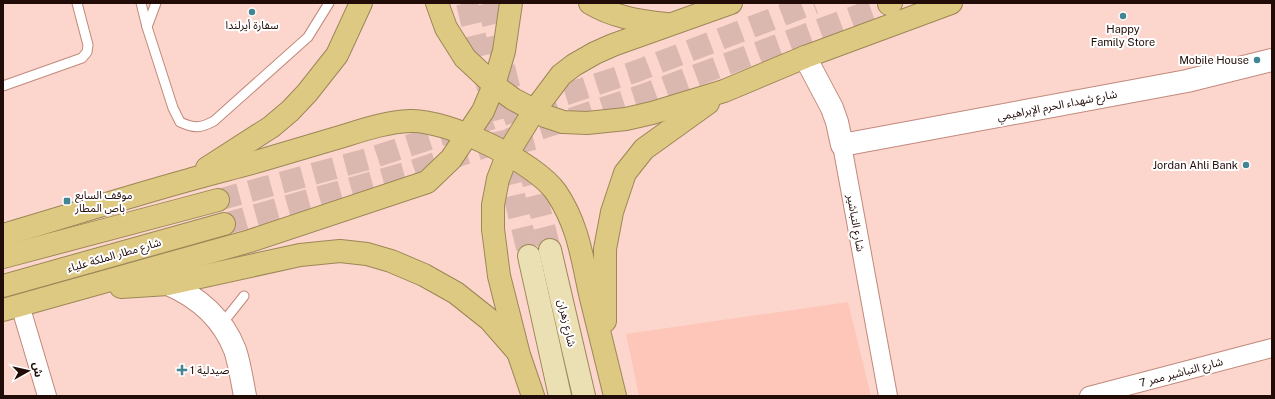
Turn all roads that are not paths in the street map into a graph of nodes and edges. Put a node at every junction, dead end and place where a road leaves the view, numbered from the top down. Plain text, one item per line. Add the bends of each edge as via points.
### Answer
1 (77, 3) edge
2 (141, 3) edge
3 (156, 3) edge
4 (329, 3) edge
5 (361, 3) edge
6 (437, 3) edge
7 (511, 3) edge
8 (590, 3) edge
9 (731, 3) edge
10 (951, 3) edge
11 (671, 25) junction
12 (147, 26) junction
13 (804, 57) junction
14 (1272, 60) edge
15 (3, 86) edge
16 (494, 86) junction
17 (724, 91) junction
18 (534, 111) junction
19 (467, 135) junction
20 (842, 145) junction
21 (508, 153) junction
22 (186, 180) junction
23 (218, 200) tunnel mouth
24 (224, 224) tunnel mouth
25 (3, 235) edge
26 (550, 250) tunnel mouth
27 (529, 256) tunnel mouth
28 (3, 257) edge
29 (168, 284) junction
30 (3, 286) edge
31 (88, 286) junction
32 (244, 296) dead end
33 (12, 308) edge
34 (221, 325) junction
35 (1272, 348) edge
36 (519, 355) junction
37 (606, 360) junction
38 (530, 395) edge
39 (47, 396) edge
40 (245, 396) edge
41 (560, 396) edge
42 (584, 396) edge
43 (615, 396) edge
44 (888, 396) edge
45 (1089, 396) edge

1 - 15 lane via 88,45 87,52 82,58
2 - 12 lane
3 - 12 lane
4 - 12 lane via 308,37 214,121 203,126 191,127 180,122
5 - 22 highway via 337,55 290,111 230,155
6 - 16 highway via 446,28 465,58
7 - 16 highway via 504,51
8 - 11 highway via 634,20
9 - 11 highway
10 - 13 highway
11 - 18 highway via 613,45 574,65 561,75
13 - 17 highway
13 - 20 street, شارع التباشير via 832,108
14 - 20 street, شارع شهداء الحرم الإبراهيمي via 1186,81
16 - 18 highway
16 - 19 highway via 483,111
17 - 18 highway via 626,119 587,123 563,122
17 - 37 highway via 644,149 625,173 612,212 606,249
18 - 21 highway
19 - 21 highway
19 - 22 highway via 421,121 389,124
19 - 31 highway via 451,159 427,182 250,241
20 - 44 street, شارع التباشير
21 - 36 highway via 498,179 494,229 499,276
21 - 37 highway via 540,175 554,189 566,207 578,239
22 - 25 highway
23 - 28 highway
24 - 30 highway, شارع مطار الملكة علياء
26 - 42 main road, شارع زهران
27 - 41 main road, شارع زهران
29 - 31 highway
29 - 34 street via 181,289 203,304
29 - 36 highway via 300,255 340,251 367,254 424,274 456,293 490,320
31 - 33 highway
32 - 34 lane
33 - 39 street
34 - 40 street via 229,337 239,364
35 - 45 street, شارع التباشير ممر 7
36 - 38 highway
37 - 43 highway

